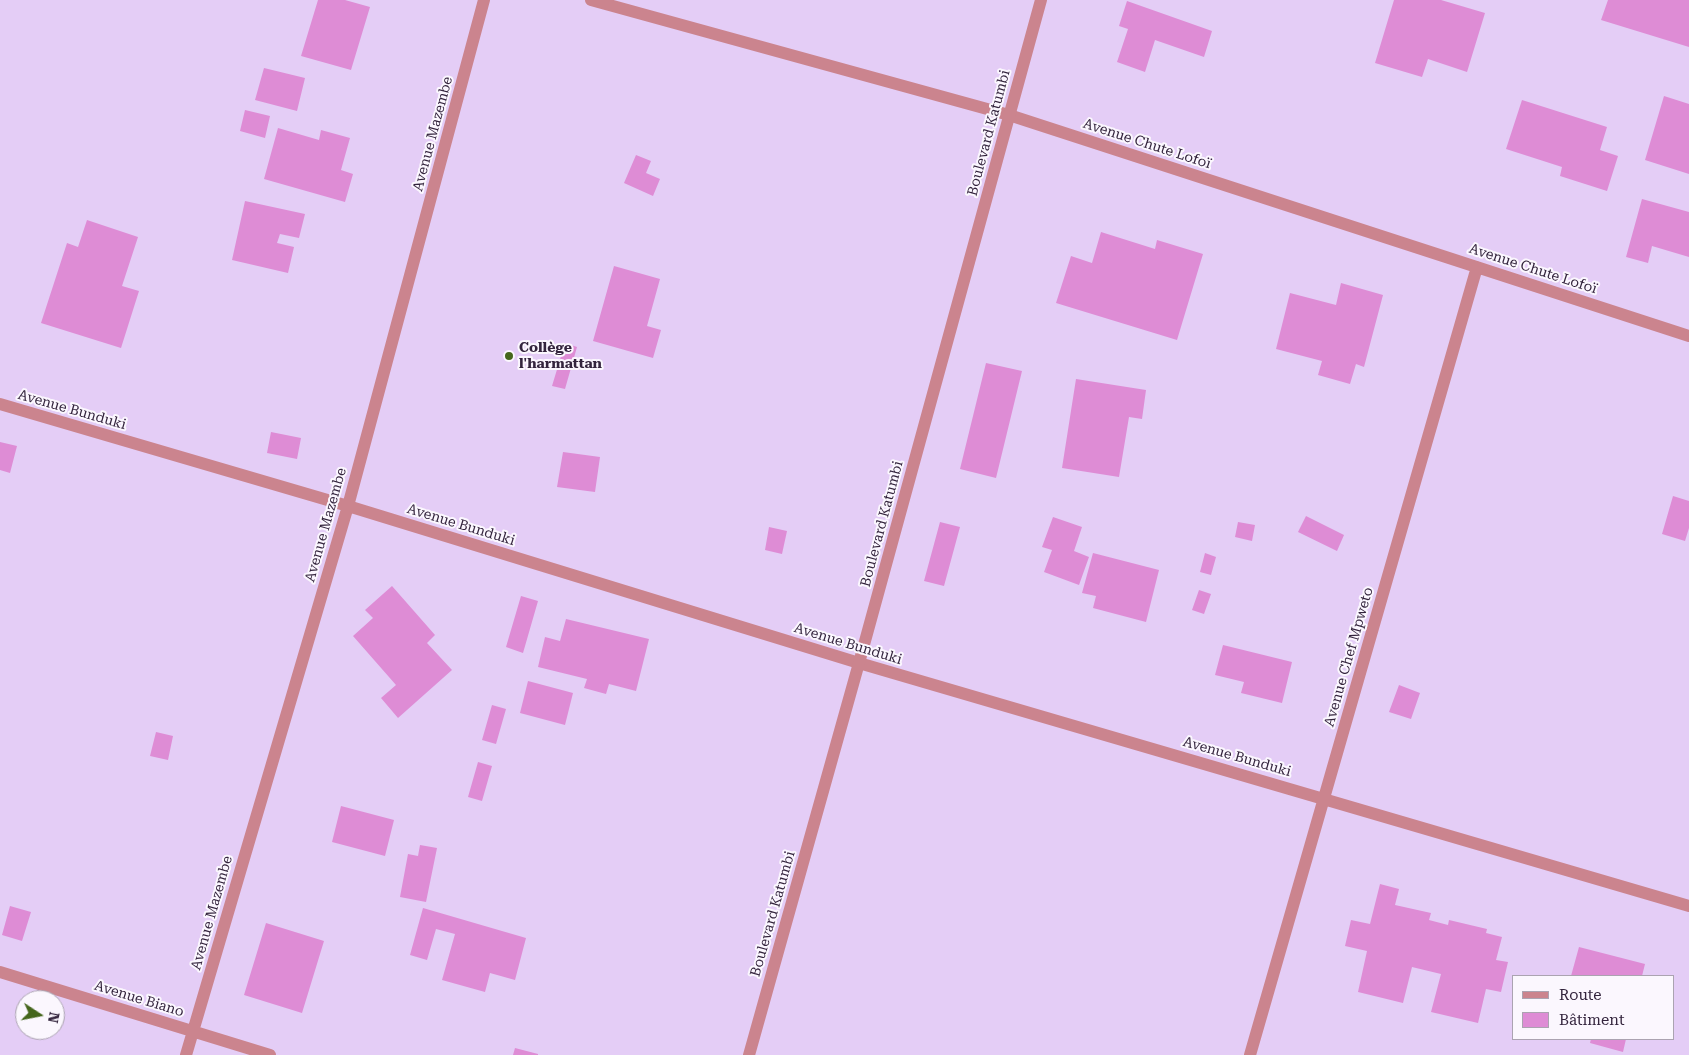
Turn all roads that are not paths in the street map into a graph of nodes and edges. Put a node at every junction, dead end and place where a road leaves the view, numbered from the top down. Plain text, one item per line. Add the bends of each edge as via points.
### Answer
1 (484, 0) edge
2 (591, 0) edge
3 (1042, 0) edge
4 (1009, 115) junction
5 (1477, 267) junction
6 (1689, 336) edge
7 (0, 404) edge
8 (348, 506) junction
9 (859, 663) junction
10 (1324, 798) junction
11 (1689, 906) edge
12 (0, 972) edge
13 (193, 1031) junction
14 (186, 1055) edge
15 (270, 1055) edge
16 (749, 1055) edge
17 (1250, 1055) edge

1 - 8 street, Avenue Mazembe
2 - 4 street, Avenue Chute Lofoï
3 - 4 street, Boulevard Katumbi
4 - 5 street, Avenue Chute Lofoï
4 - 9 street, Boulevard Katumbi
5 - 6 street, Avenue Chute Lofoï
5 - 10 street, Avenue Chef Mpweto
7 - 8 street, Avenue Bunduki
8 - 9 street, Avenue Bunduki
8 - 13 street, Avenue Mazembe
9 - 10 street, Avenue Bunduki
9 - 16 street, Boulevard Katumbi
10 - 11 street, Avenue Bunduki
10 - 17 street, Avenue Chef Mpweto
12 - 13 street, Avenue Biano
13 - 14 street, Avenue Mazembe
13 - 15 street, Avenue Biano

